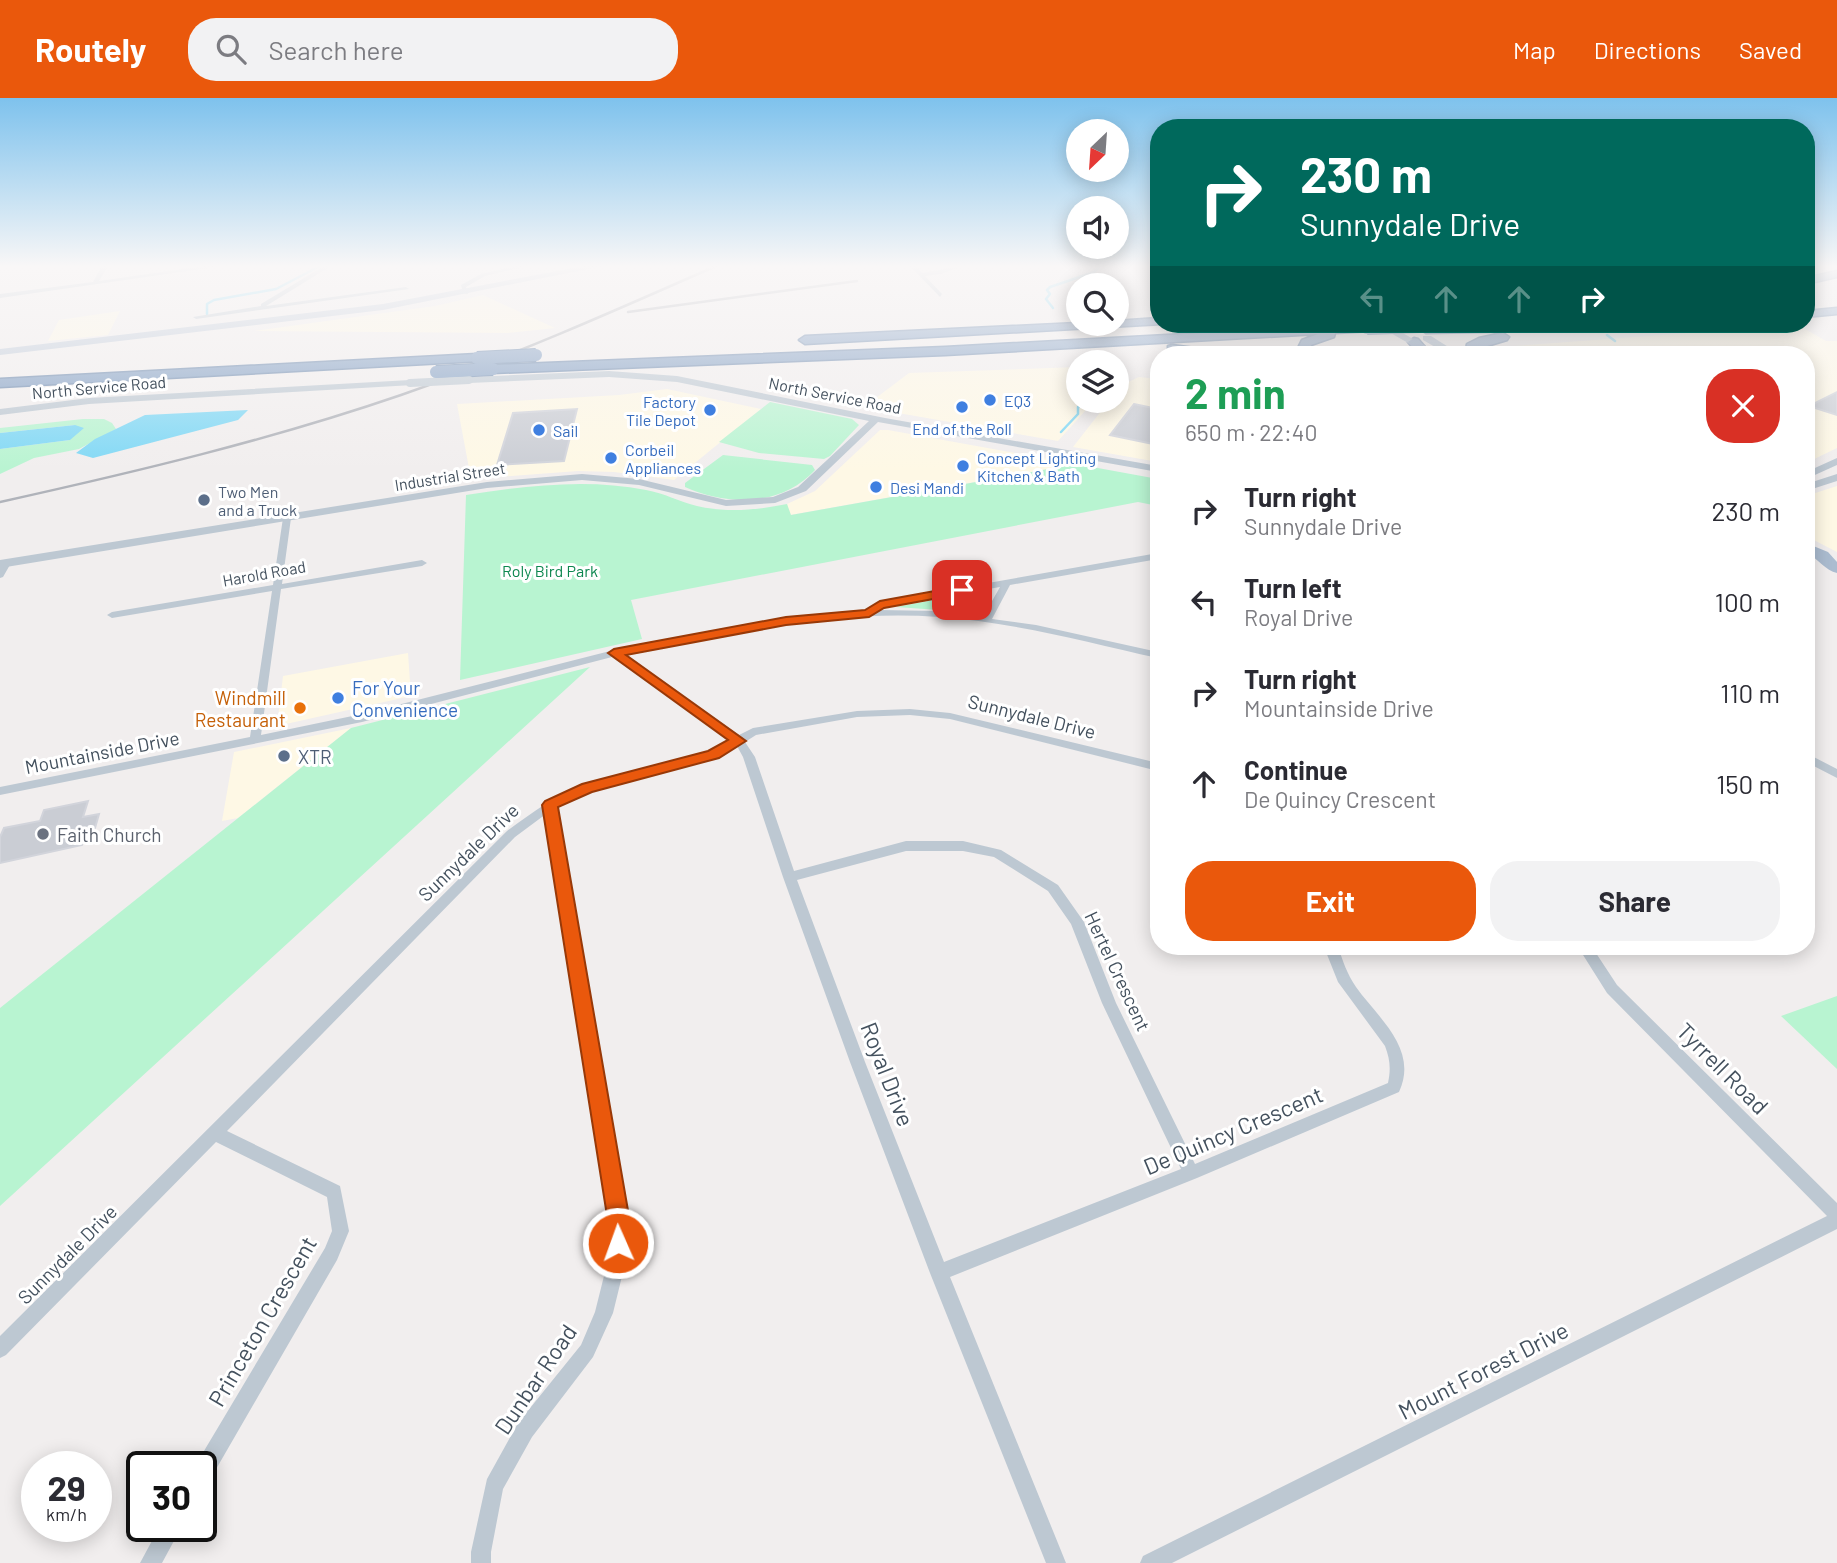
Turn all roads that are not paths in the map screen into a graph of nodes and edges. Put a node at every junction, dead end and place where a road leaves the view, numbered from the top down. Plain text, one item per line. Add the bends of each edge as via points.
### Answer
1 (150, 334) edge
2 (908, 334) edge
3 (1243, 334) edge
4 (1333, 334) edge
5 (1395, 334) edge
6 (1419, 334) edge
7 (1542, 334) edge
8 (792, 341) dead end
9 (1415, 342) junction
10 (1305, 346) edge
11 (1418, 346) edge
12 (1421, 346) edge
13 (1440, 346) edge
14 (1473, 346) edge
15 (1150, 349) edge
16 (617, 351) dead end
17 (945, 351) junction
18 (0, 352) edge
19 (0, 383) edge
20 (0, 398) edge
21 (0, 412) edge
22 (876, 419) junction
23 (1837, 461) edge
24 (1150, 468) edge
25 (1815, 472) edge
26 (1837, 477) edge
27 (1815, 485) edge
28 (287, 518) junction
29 (1815, 551) edge
30 (1150, 557) edge
31 (1815, 562) edge
32 (3, 563) edge
33 (422, 563) dead end
34 (1836, 569) edge
35 (0, 575) edge
36 (1007, 582) junction
37 (275, 587) junction
38 (869, 613) junction
39 (111, 615) dead end
40 (987, 619) junction
41 (614, 653) junction
42 (1150, 653) edge
43 (255, 739) junction
44 (738, 741) junction
45 (1815, 762) edge
46 (1150, 765) edge
47 (1837, 774) edge
48 (0, 791) edge
49 (550, 805) junction
50 (789, 877) junction
51 (1334, 955) edge
52 (1590, 955) edge
53 (215, 1133) junction
54 (1191, 1173) junction
55 (1837, 1218) edge
56 (939, 1273) junction
57 (0, 1349) edge
58 (216, 1451) edge
59 (162, 1542) edge
60 (150, 1563) edge
61 (481, 1563) edge
62 (1056, 1563) edge
63 (1150, 1563) edge

1 - 18 main road
2 - 8 highway
3 - 17 highway
4 - 10 highway
5 - 9 main road
6 - 13 main road
7 - 14 highway via 1493,338
9 - 11 highway
9 - 12 main road
15 - 17 highway
16 - 19 highway, bridge
17 - 20 highway, bridge via 493,369
21 - 22 street, North Service Road, bridge via 101,400 572,375 677,379
22 - 24 street, North Service Road
22 - 28 street, Industrial Street via 802,489 775,500 726,503 639,482 549,478
23 - 25 street
26 - 27 street
28 - 32 street, Industrial Street
28 - 37 street
29 - 34 main road
30 - 36 street
31 - 34 main road
32 - 35 street
33 - 37 street, Harold Road
36 - 38 street via 880,605
36 - 40 street
37 - 39 street, Harold Road
37 - 43 street
38 - 40 street, Mountainside Drive
38 - 41 street, Mountainside Drive via 786,621
40 - 42 street, Mountainside Drive
41 - 43 street, Mountainside Drive via 375,714
41 - 44 street, Royal Drive
43 - 48 street, Mountainside Drive
44 - 46 street, Sunnydale Drive via 772,727 857,714 910,712 950,716
44 - 49 street, Sunnydale Drive via 713,755 600,784
44 - 50 street, Royal Drive via 749,757
45 - 47 street
49 - 53 street, Sunnydale Drive via 511,834
49 - 61 street, Dunbar Road via 619,1222 616,1264 604,1313 587,1351 525,1430 494,1486
50 - 54 street, Hertel Crescent via 905,846 963,846 997,853 1053,888 1076,922 1109,1003
50 - 56 street, Royal Drive
51 - 54 street, De Quincy Crescent via 1343,978 1396,1050 1400,1074 1394,1087
52 - 55 street, Tyrrell Road via 1612,989
53 - 57 street, Sunnydale Drive
53 - 58 street, Princeton Crescent via 334,1192 341,1231
54 - 56 street, De Quincy Crescent
55 - 63 street, Mount Forest Drive
56 - 62 street, Royal Drive
59 - 60 street

